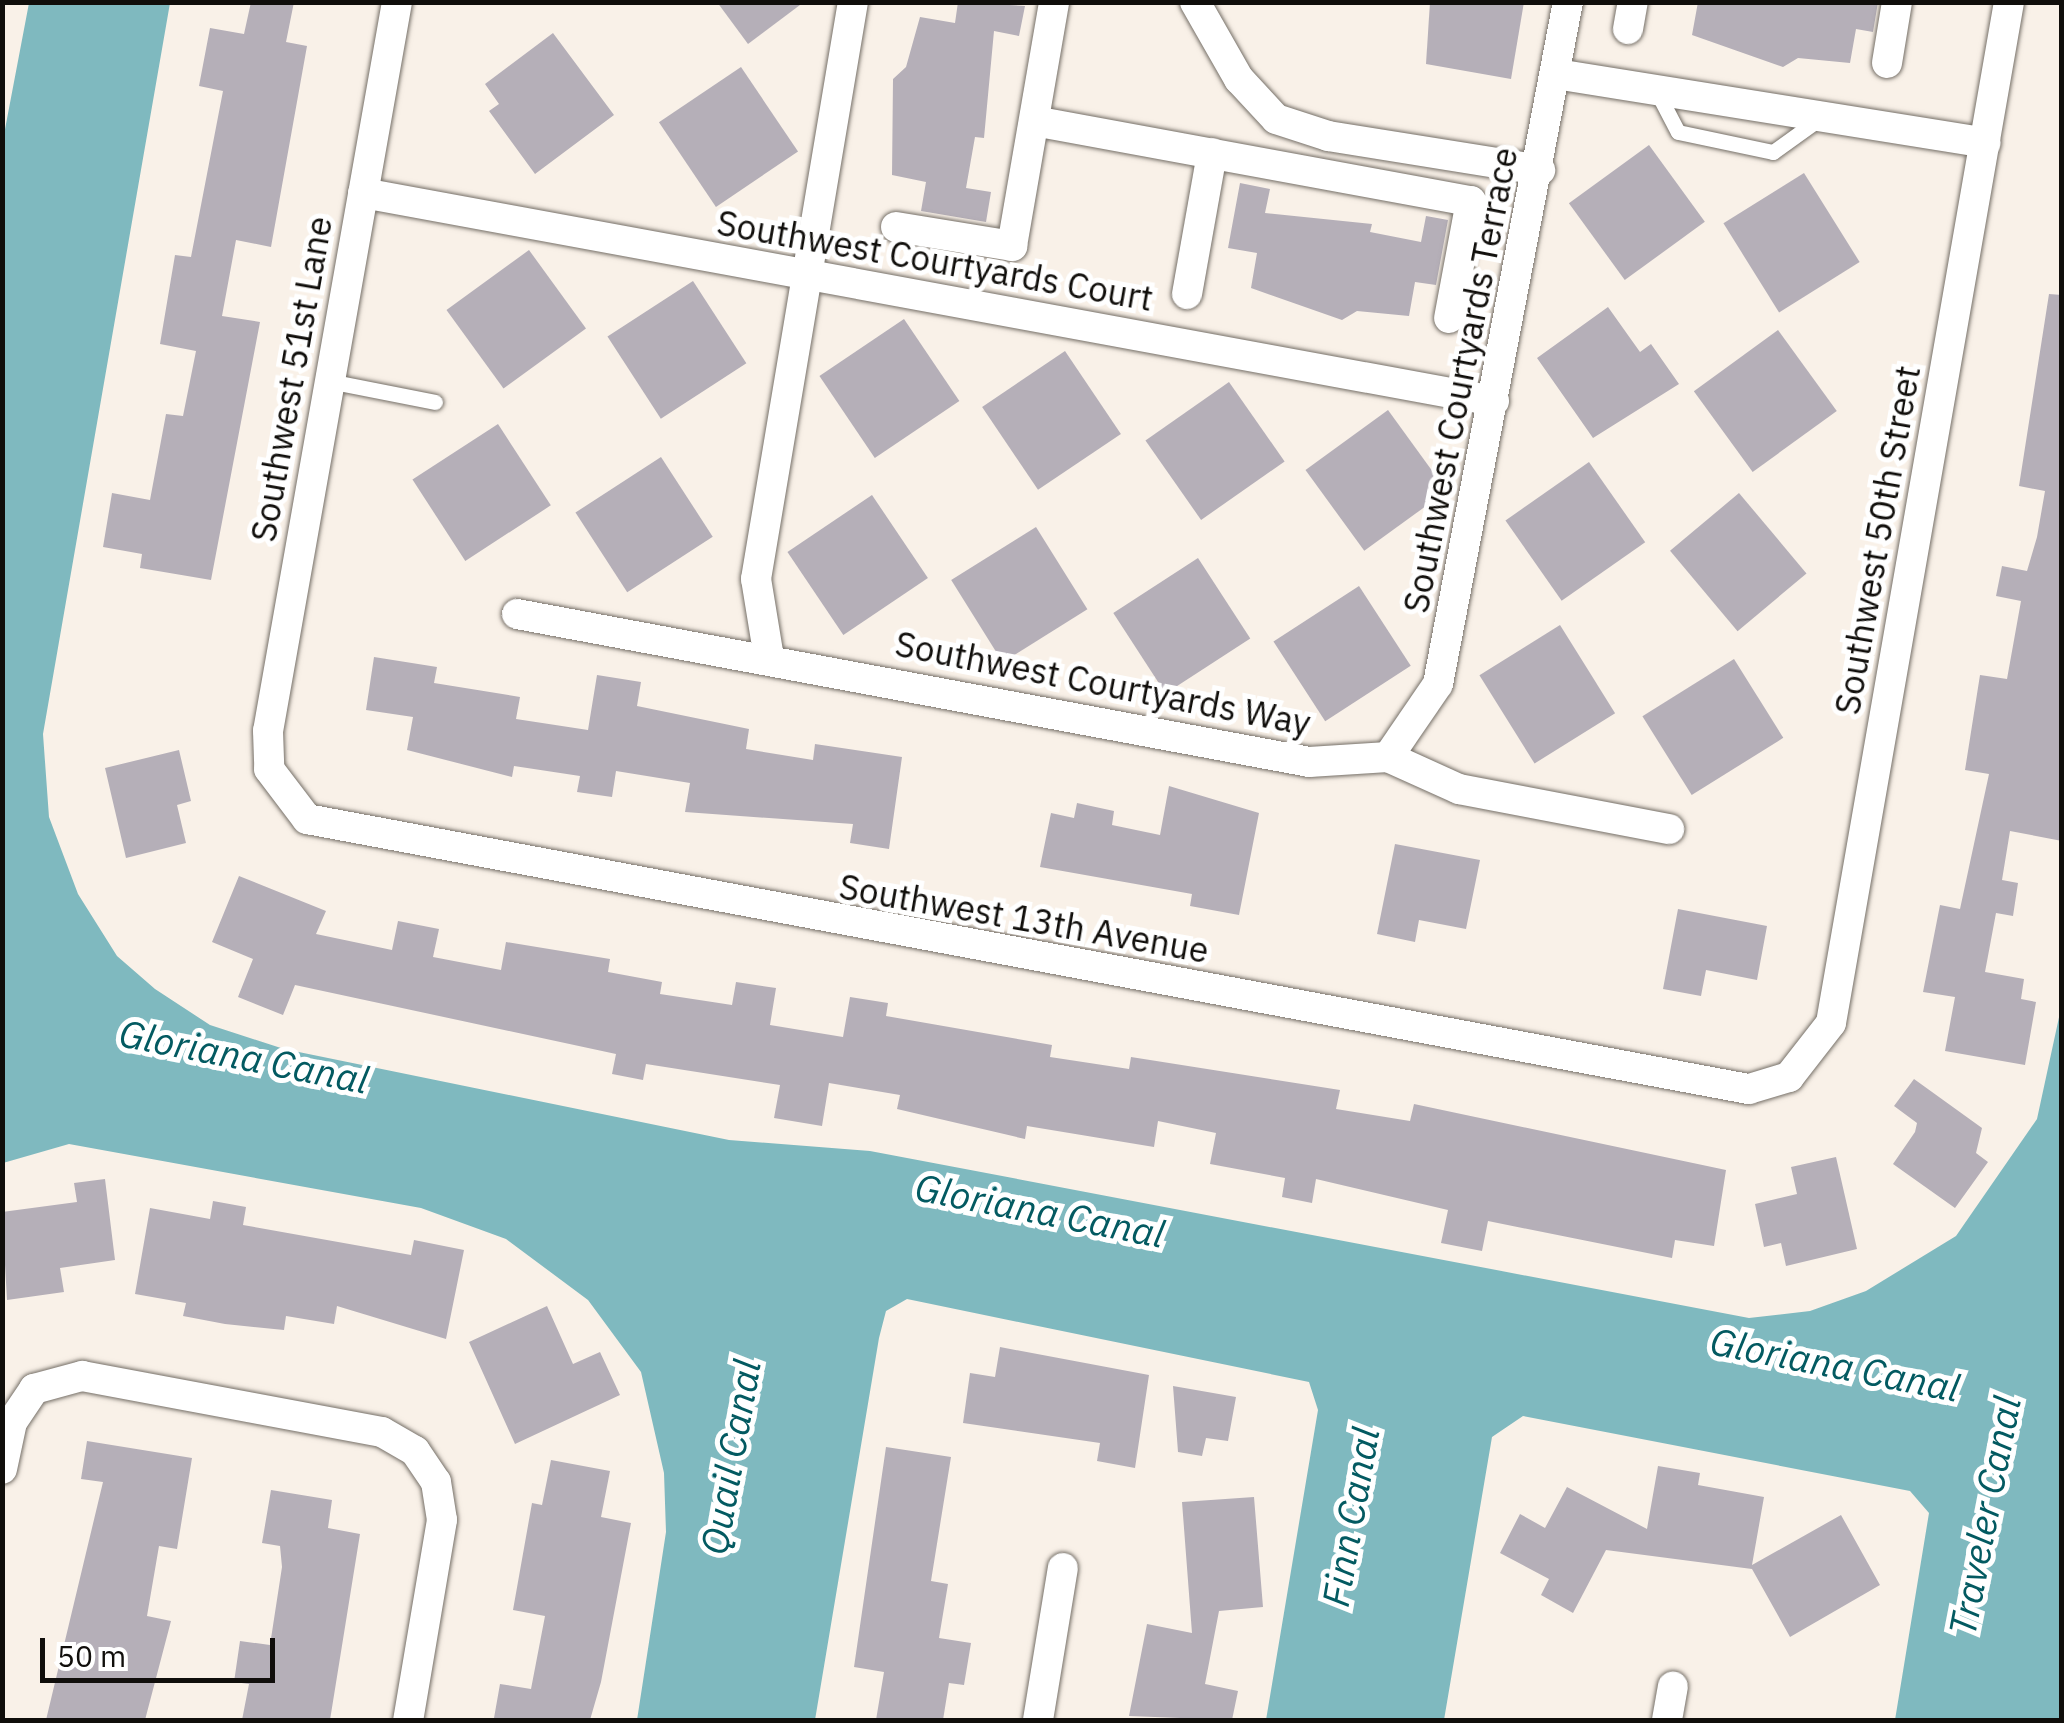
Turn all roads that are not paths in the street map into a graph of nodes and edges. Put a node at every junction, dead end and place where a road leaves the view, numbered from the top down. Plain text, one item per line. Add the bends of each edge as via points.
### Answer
1 (397, 2) edge
2 (853, 2) edge
3 (1054, 2) edge
4 (1195, 2) edge
5 (1568, 2) edge
6 (1897, 2) edge
7 (2010, 2) edge
8 (1886, 63) dead end
9 (1556, 74) junction
10 (1656, 90) junction
11 (1821, 117) junction
12 (1034, 121) junction
13 (1984, 144) junction
14 (1212, 154) junction
15 (1540, 170) junction
16 (363, 193) junction
17 (896, 228) dead end
18 (804, 276) junction
19 (1187, 294) dead end
20 (1450, 318) dead end
21 (329, 381) junction
22 (1494, 400) junction
23 (435, 402) dead end
24 (517, 614) dead end
25 (769, 658) junction
26 (1388, 757) junction
27 (269, 769) joint
28 (1670, 829) dead end
29 (1789, 1078) joint
30 (2, 1470) edge
31 (1063, 1568) dead end
32 (1673, 1686) dead end
33 (408, 1720) edge
34 (1038, 1720) edge
35 (1667, 1720) edge

1 - 16 street, Southwest 51st Lane
2 - 18 street
3 - 12 street
4 - 15 street via 1239,79 1276,119 1328,136
5 - 9 street, Southwest Courtyards Terrace
6 - 8 street
7 - 13 street, Southwest 50th Street
9 - 10 street
9 - 15 street, Southwest Courtyards Terrace
10 - 11 street
10 - 11 lane via 1678,132 1773,152
11 - 13 street
12 - 14 street
12 - 17 street via 1012,246
13 - 29 street, Southwest 50th Street via 1831,1023
14 - 19 street
14 - 20 street via 1471,200
15 - 22 street, Southwest Courtyards Terrace
16 - 18 street, Southwest Courtyards Court
16 - 21 street, Southwest 51st Lane
18 - 22 street, Southwest Courtyards Court
18 - 25 street via 756,579
21 - 23 lane
21 - 27 street, Southwest 51st Lane via 280,653
22 - 26 street, Southwest Courtyards Terrace via 1438,684
24 - 25 street, Southwest Courtyards Way
25 - 26 street, Southwest Courtyards Way via 1309,762
26 - 28 street, Southwest Courtyards Way via 1459,789
27 - 29 street, Southwest 13th Avenue via 308,818 344,829 1749,1089
30 - 33 street via 12,1422 34,1389 82,1376 382,1432 415,1451 436,1482 442,1520
31 - 34 street
32 - 35 street

